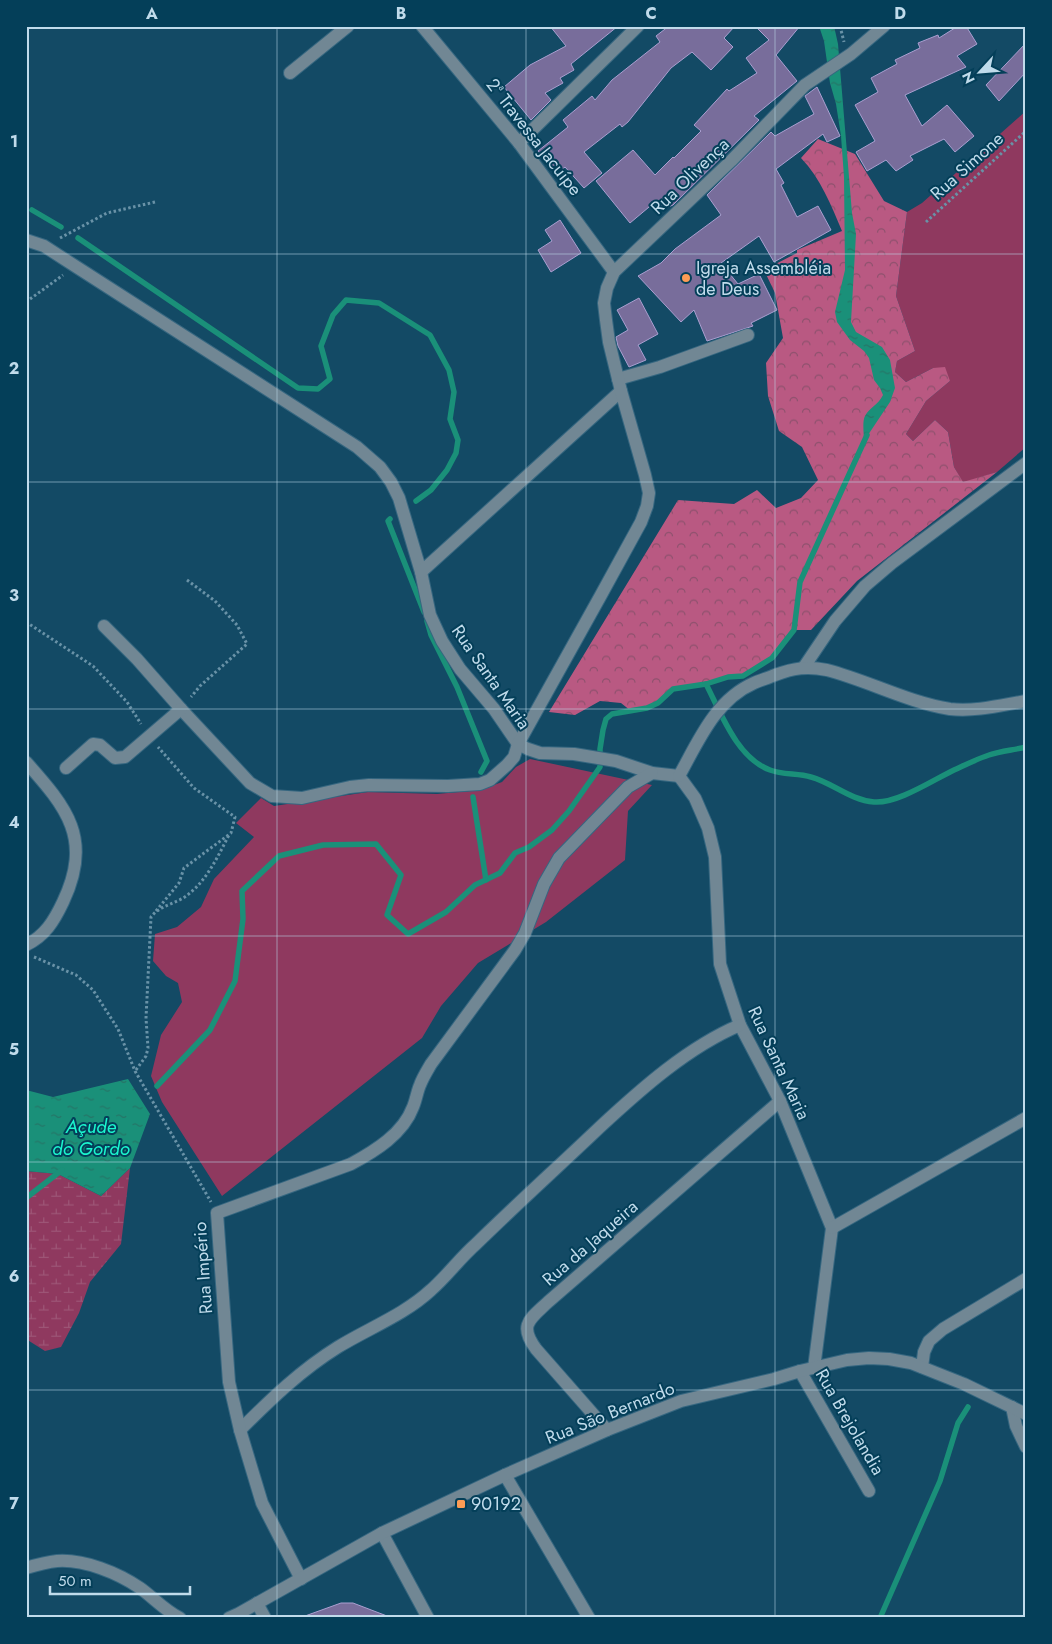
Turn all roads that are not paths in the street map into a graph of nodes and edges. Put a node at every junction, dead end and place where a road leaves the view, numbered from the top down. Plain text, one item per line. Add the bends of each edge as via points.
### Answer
1 (348, 26) edge
2 (422, 26) edge
3 (638, 26) edge
4 (884, 26) edge
5 (290, 73) dead end
6 (519, 143) junction
7 (26, 240) edge
8 (614, 272) junction
9 (748, 335) dead end
10 (619, 385) junction
11 (1026, 462) edge
12 (421, 572) junction
13 (104, 626) dead end
14 (804, 667) junction
15 (1026, 701) edge
16 (181, 709) junction
17 (518, 744) junction
18 (26, 762) edge
19 (66, 768) dead end
20 (652, 772) junction
21 (679, 776) junction
22 (26, 945) edge
23 (740, 1025) junction
24 (780, 1101) junction
25 (1026, 1118) edge
26 (832, 1228) junction
27 (1026, 1279) edge
28 (922, 1367) junction
29 (814, 1368) junction
30 (800, 1371) junction
31 (1012, 1407) junction
32 (1026, 1414) edge
33 (240, 1430) junction
34 (607, 1430) junction
35 (1026, 1447) edge
36 (505, 1475) junction
37 (869, 1491) dead end
38 (382, 1533) junction
39 (26, 1568) edge
40 (301, 1578) junction
41 (257, 1604) junction
42 (180, 1618) edge
43 (229, 1618) edge
44 (266, 1618) edge
45 (428, 1618) edge
46 (589, 1618) edge

1 - 5 street
2 - 6 street, 2ª Travessa Jacuípe
3 - 6 street
4 - 8 street, Rua Olivença via 804,85 731,161
6 - 8 street, 2ª Travessa Jacuípe
7 - 12 street, Rua Santa Maria via 44,246 76,266 357,447 380,467 391,482 399,498
8 - 10 street, Rua Olivença via 604,303
9 - 10 street
10 - 12 street
10 - 17 street, Rua Olivença via 645,475 649,493 647,506 602,595
11 - 14 street via 865,586 835,621
12 - 17 street, Rua Santa Maria via 430,615 442,642
13 - 16 street, Rua Olivença
14 - 15 street via 827,670 900,696 953,709
14 - 21 street via 752,684 725,703 704,729
16 - 17 street, Rua Olivença via 250,783 272,796 288,798 369,785 480,784 507,765
16 - 19 street via 126,757 115,758 100,745 93,744
17 - 20 street via 540,753 588,756
18 - 22 street via 55,795 72,826 77,843 69,890 52,924 38,939
20 - 21 street
20 - 33 street, Rua Império via 628,787 559,858 544,884 525,933 503,969 431,1064 420,1084 413,1108 396,1132 351,1164 217,1213 229,1382
21 - 23 street, Rua Santa Maria via 695,798 708,828 715,858 720,964
23 - 24 street, Rua Santa Maria
23 - 33 street via 679,1061 632,1097 474,1246 431,1291 404,1311 316,1361 279,1390
24 - 26 street, Rua Santa Maria
24 - 34 street, Rua da Jaqueira via 531,1318 526,1328 528,1338
25 - 26 street
26 - 29 street, Rua Santa Maria
27 - 28 street via 943,1329 929,1341
28 - 29 street, Rua São Bernardo via 869,1358
28 - 31 street, Rua São Bernardo
29 - 30 street, Rua São Bernardo
30 - 34 street, Rua São Bernardo via 681,1401
30 - 37 street, Rua Brejolandia
31 - 32 street, Rua São Bernardo
31 - 35 street via 1016,1426
33 - 40 street, Rua Império via 262,1503
34 - 36 street, Rua São Bernardo
36 - 38 street, Rua São Bernardo
36 - 46 street
38 - 40 street, Rua São Bernardo
38 - 45 street
39 - 42 street via 57,1561 112,1571
40 - 41 street, Rua São Bernardo
41 - 43 street, Rua São Bernardo
41 - 44 street

